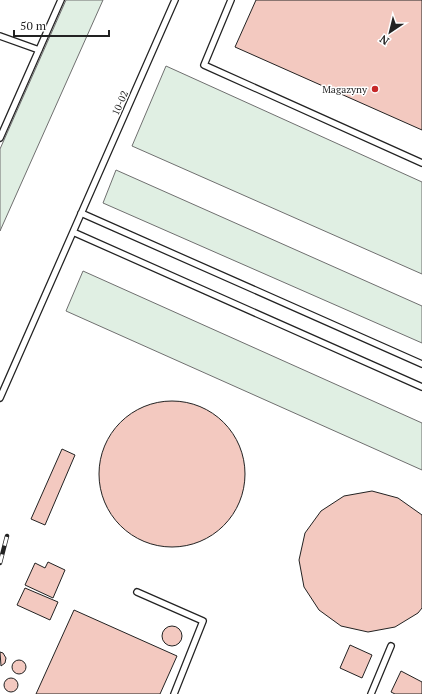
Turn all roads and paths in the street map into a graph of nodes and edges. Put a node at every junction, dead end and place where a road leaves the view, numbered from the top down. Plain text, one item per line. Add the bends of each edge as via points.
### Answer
1 (61, 0) edge
2 (175, 0) edge
3 (231, 0) edge
4 (0, 36) edge
5 (39, 50) junction
6 (0, 138) edge
7 (422, 163) edge
8 (81, 213) junction
9 (73, 232) junction
10 (422, 364) edge
11 (422, 387) edge
12 (0, 398) edge
13 (138, 592) dead end
14 (391, 646) dead end
15 (174, 694) edge
16 (371, 694) edge

1 - 5 lane
2 - 8 lane, 10-02
3 - 7 lane via 204,65
4 - 5 lane
5 - 6 lane
8 - 9 lane, 10-02
8 - 10 lane
9 - 11 lane
9 - 12 lane, 10-02
13 - 15 lane via 203,621
14 - 16 lane

